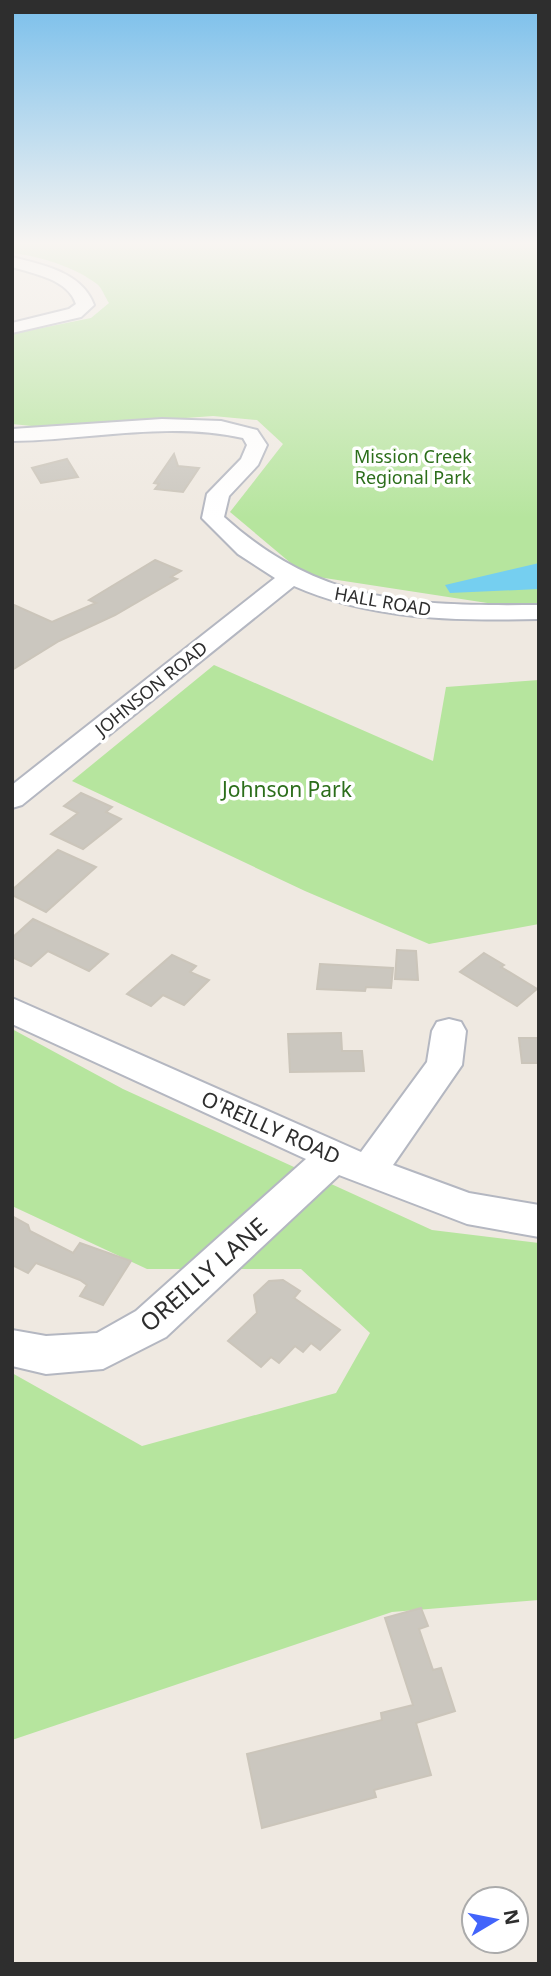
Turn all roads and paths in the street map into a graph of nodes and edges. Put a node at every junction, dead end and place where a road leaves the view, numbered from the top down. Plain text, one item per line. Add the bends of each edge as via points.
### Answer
1 (13, 435) edge
2 (291, 577) junction
3 (539, 612) edge
4 (12, 799) edge
5 (12, 1010) edge
6 (449, 1031) dead end
7 (352, 1164) junction
8 (539, 1221) edge
9 (12, 1349) edge

1 - 2 street, HALL ROAD via 195,424 250,434 257,445 251,461 218,494 213,518 235,542
2 - 3 street, HALL ROAD via 334,594 392,606 467,614
2 - 4 street, JOHNSON ROAD
5 - 7 street, O'REILLY ROAD
6 - 7 street, OREILLY LANE via 444,1065
7 - 8 street, O'REILLY ROAD via 467,1208
7 - 9 street, OREILLY LANE via 151,1324 103,1351 46,1355

